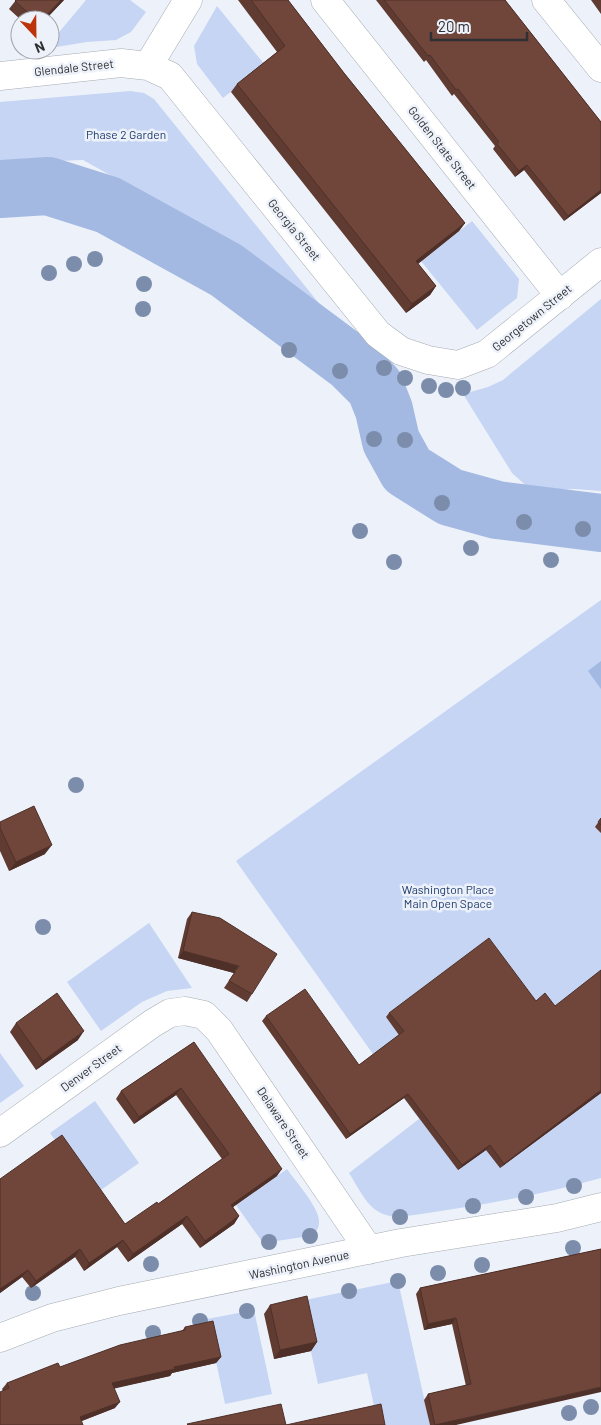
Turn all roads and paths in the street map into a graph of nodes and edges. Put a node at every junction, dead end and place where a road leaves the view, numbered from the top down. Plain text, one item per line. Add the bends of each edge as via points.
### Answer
1 (188, 0) edge
2 (325, 0) edge
3 (546, 0) edge
4 (148, 66) junction
5 (601, 68) edge
6 (0, 76) edge
7 (601, 262) edge
8 (560, 296) junction
9 (458, 364) joint
10 (185, 1011) joint
11 (0, 1133) edge
12 (601, 1207) edge
13 (370, 1250) junction
14 (0, 1338) edge

1 - 4 street
2 - 8 street, Golden State Street
3 - 5 street
4 - 6 street, Glendale Street via 121,63
4 - 9 street, Georgia Street via 170,76 378,334 401,351 428,360
7 - 8 street, Georgetown Street
8 - 9 street, Georgetown Street via 487,354
10 - 11 street, Denver Street via 170,1013 153,1023
10 - 13 street, Delaware Street via 204,1015 219,1030
12 - 13 street, Washington Avenue via 557,1218
13 - 14 street, Washington Avenue via 97,1306 52,1318

